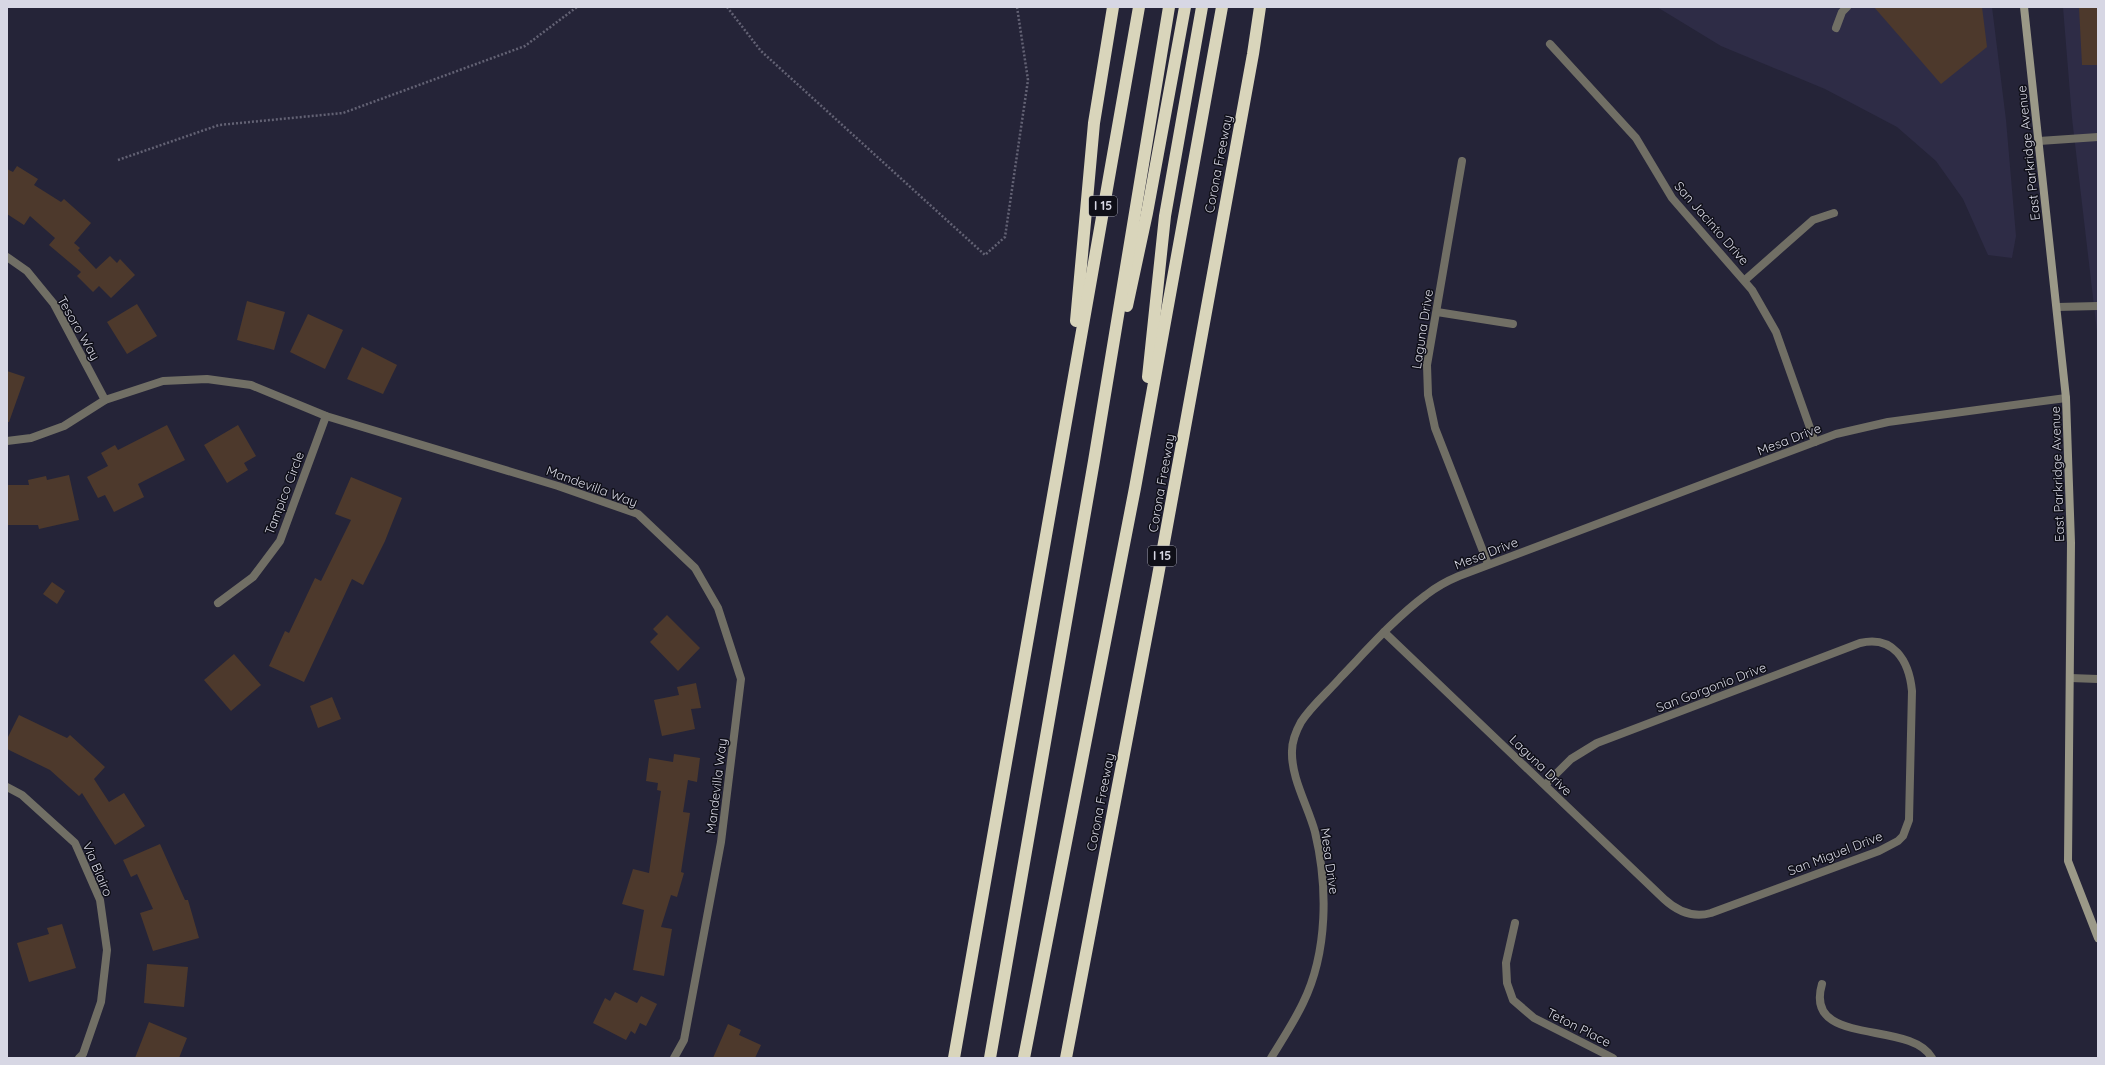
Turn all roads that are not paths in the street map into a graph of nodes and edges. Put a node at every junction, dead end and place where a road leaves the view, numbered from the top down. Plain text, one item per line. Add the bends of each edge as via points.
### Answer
1 (1113, 7) edge
2 (1138, 7) edge
3 (1169, 7) edge
4 (1185, 7) edge
5 (1202, 7) edge
6 (1222, 7) edge
7 (1260, 7) edge
8 (1263, 7) edge
9 (1847, 7) edge
10 (2024, 7) edge
11 (1836, 28) dead end
12 (1550, 44) dead end
13 (1253, 54) junction
14 (2098, 137) edge
15 (2039, 141) junction
16 (1462, 161) dead end
17 (1834, 213) dead end
18 (7, 257) edge
19 (1745, 280) junction
20 (2098, 306) edge
21 (2056, 307) junction
22 (1437, 312) junction
23 (1513, 324) dead end
24 (2066, 398) junction
25 (105, 400) junction
26 (1068, 405) junction
27 (326, 416) junction
28 (7, 441) edge
29 (1815, 442) junction
30 (1094, 460) junction
31 (1137, 478) junction
32 (1488, 564) junction
33 (218, 603) dead end
34 (1384, 632) junction
35 (1896, 651) joint
36 (2070, 678) junction
37 (2098, 679) edge
38 (1545, 785) junction
39 (7, 787) edge
40 (1684, 912) joint
41 (1515, 923) dead end
42 (2098, 938) edge
43 (1822, 984) dead end
44 (79, 1058) edge
45 (674, 1058) edge
46 (954, 1058) edge
47 (990, 1058) edge
48 (1024, 1058) edge
49 (1066, 1058) edge
50 (1271, 1058) edge
51 (1612, 1058) edge
52 (1932, 1058) edge

1 - 26 highway via 1094,123
2 - 26 highway, I 15
3 - 30 highway
4 - 30 highway via 1147,213
5 - 31 highway via 1165,216
6 - 31 highway
7 - 13 highway, Corona Freeway / I 15
8 - 13 highway
9 - 11 street via 1842,12
10 - 15 main road, East Parkridge Avenue
12 - 19 street, San Jacinto Drive via 1636,138 1672,198
13 - 49 highway, Corona Freeway / I 15
14 - 15 street
15 - 21 main road, East Parkridge Avenue
16 - 22 street, Laguna Drive
17 - 19 street via 1813,220
18 - 25 street, Tesoro Way via 27,271 54,304
19 - 29 street, San Jacinto Drive via 1776,332
20 - 21 street
21 - 24 main road, East Parkridge Avenue
22 - 23 street
22 - 32 street, Laguna Drive via 1427,370 1429,404 1439,437
24 - 29 street, Mesa Drive via 1875,424 1848,430
24 - 36 main road, East Parkridge Avenue via 2071,543
25 - 27 street, Mandevilla Way via 163,381 207,379 251,385
25 - 28 street, Mandevilla Way via 64,426 31,438
26 - 46 highway, I 15
27 - 33 street, Tampico Circle via 280,541 253,577
27 - 45 street, Mandevilla Way via 558,486 638,514 695,568 718,608 740,680 721,842 684,1040
29 - 32 street, Mesa Drive
30 - 47 highway
31 - 48 highway
32 - 34 street, Mesa Drive via 1434,589
34 - 38 street, Laguna Drive
34 - 50 street, Mesa Drive via 1307,714 1294,737 1294,767 1310,814 1322,874 1322,928 1309,991
35 - 38 street, San Gorgonio Drive via 1876,641 1860,643 1597,743 1571,759
35 - 40 street, San Miguel Drive via 1909,673 1912,691 1910,809 1907,829 1903,836 1879,850 1711,913 1698,915
36 - 37 street
36 - 42 main road, East Parkridge Avenue via 2068,861
38 - 40 street, Laguna Drive via 1664,899
39 - 44 street, Via Blairo via 22,795 75,843 100,900 107,950 102,1002 83,1054
41 - 51 street, Teton Place via 1506,963 1506,983 1513,1000 1534,1018
43 - 52 street via 1819,994 1820,1007 1832,1022 1914,1043 1928,1051

